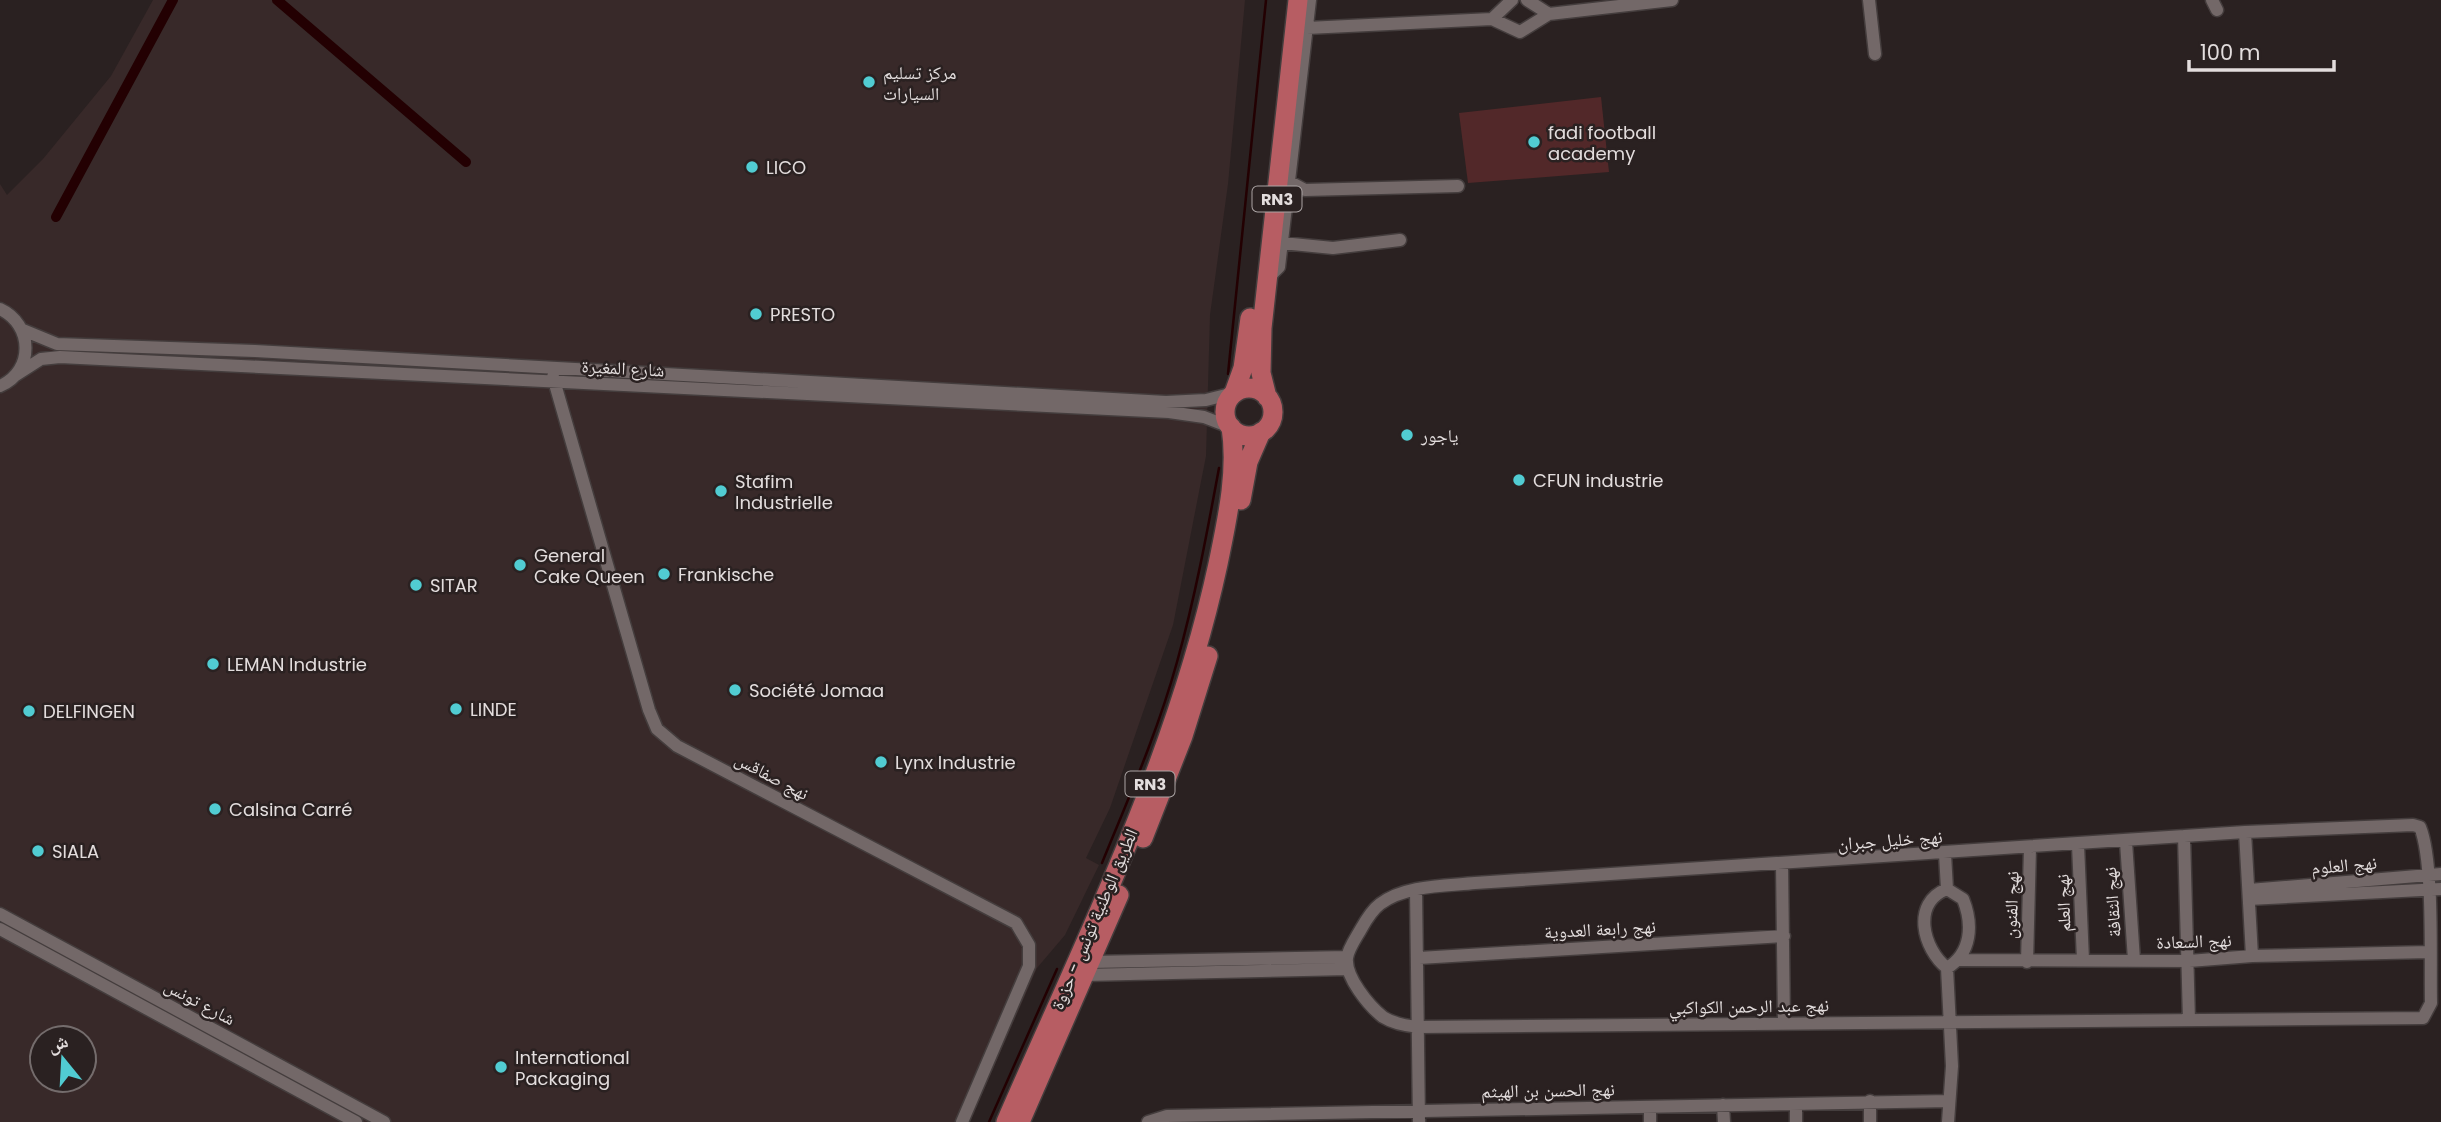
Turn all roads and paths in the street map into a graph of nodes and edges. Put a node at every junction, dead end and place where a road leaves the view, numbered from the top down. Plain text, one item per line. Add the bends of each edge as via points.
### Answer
1 (1285, 0) edge
2 (1297, 0) edge
3 (1310, 0) edge
4 (1512, 0) edge
5 (1527, 0) edge
6 (1672, 0) edge
7 (1869, 0) edge
8 (1549, 14) junction
9 (1492, 19) junction
10 (1307, 28) junction
11 (1875, 54) dead end
12 (1290, 182) junction
13 (1458, 186) dead end
14 (1399, 240) dead end
15 (1282, 243) junction
16 (1267, 278) junction
17 (0, 309) edge
18 (23, 330) junction
19 (551, 367) junction
20 (16, 375) junction
21 (554, 382) junction
22 (0, 386) edge
23 (1234, 393) junction
24 (1267, 397) junction
25 (1231, 427) junction
26 (1261, 432) junction
27 (2245, 832) junction
28 (2185, 836) junction
29 (2126, 842) junction
30 (2078, 845) junction
31 (2030, 848) junction
32 (1945, 854) junction
33 (1782, 864) junction
34 (2434, 875) edge
35 (1947, 889) junction
36 (2435, 889) edge
37 (1416, 890) junction
38 (2249, 895) junction
39 (0, 914) edge
40 (0, 929) edge
41 (1784, 936) junction
42 (2429, 952) junction
43 (2252, 956) junction
44 (1419, 958) junction
45 (1960, 960) junction
46 (2082, 960) junction
47 (2134, 961) junction
48 (2189, 961) junction
49 (2027, 962) junction
50 (1347, 963) junction
51 (1947, 968) junction
52 (1088, 969) junction
53 (2189, 1020) junction
54 (1784, 1023) junction
55 (1949, 1023) junction
56 (1419, 1027) junction
57 (1870, 1101) junction
58 (1949, 1101) junction
59 (1796, 1104) junction
60 (1724, 1105) junction
61 (1650, 1107) junction
62 (1581, 1108) junction
63 (1492, 1115) edge
64 (1420, 1116) edge
65 (356, 1122) edge
66 (384, 1122) edge
67 (962, 1122) edge
68 (1006, 1122) edge
69 (1020, 1122) edge
70 (1148, 1122) edge
71 (1581, 1122) edge
72 (1650, 1122) edge
73 (1724, 1122) edge
74 (1796, 1122) edge
75 (1870, 1122) edge
76 (1948, 1122) edge

1 - 23 main road, RN3 via 1248,337
2 - 16 main road, RN3
3 - 10 street
4 - 9 street
5 - 8 street
6 - 8 street
7 - 11 street
8 - 9 street via 1520,32
9 - 10 street
10 - 12 street
12 - 13 street via 1305,190
12 - 15 street
14 - 15 street via 1333,248
15 - 16 street via 1279,267
16 - 24 main road, RN3 via 1260,346
17 - 18 street
18 - 19 street, شارع المغيرة via 57,344
18 - 20 street via 24,361
19 - 21 street, نهج صفاقس
19 - 23 street, شارع المغيرة via 1166,402
20 - 21 street, شارع المغيرة via 41,359 60,357
20 - 22 street, شارع المغيرة
21 - 25 street, شارع المغيرة via 1169,412
21 - 67 street, نهج صفاقس via 657,729 677,746 1016,923 1026,936 1029,965
23 - 24 main road via 1251,388
23 - 25 main road, RN3 via 1225,410
24 - 26 main road, RN3 via 1272,415
25 - 26 main road via 1245,435
25 - 68 main road, الطريق الوطنية تونس - حزوة / RN3 via 1228,512 1193,664 1132,831
26 - 52 main road, الطريق الوطنية تونس - حزوة / RN3 via 1248,462 1217,622 1194,705
27 - 28 street, نهج خليل جبران
27 - 34 street, نهج خليل جبران via 2413,825 2423,834
27 - 38 street
28 - 29 street, نهج خليل جبران
28 - 48 street
29 - 30 street, نهج خليل جبران
29 - 47 street, نهج الثقافة
30 - 31 street, نهج خليل جبران
30 - 46 street, نهج العلم
31 - 32 street, نهج خليل جبران
31 - 49 street, نهج الفنون
32 - 33 street, نهج خليل جبران
32 - 35 street
33 - 37 street, نهج خليل جبران
33 - 41 street
34 - 36 street, نهج خليل جبران
34 - 38 street, نهج العلوم
35 - 45 street via 1963,899 1967,909 1968,942
35 - 51 street via 1932,900 1924,926 1930,950
36 - 38 street, نهج العلوم
36 - 42 street, نهج خليل جبران
37 - 44 street
37 - 50 street, نهج خليل جبران via 1379,905 1367,918
38 - 43 street
39 - 66 street, شارع تونس
40 - 65 street, شارع تونس
41 - 44 street, نهج رابعة العدوية
41 - 54 street
42 - 43 street, نهج السعادة
42 - 53 street, نهج عبد الرحمن الكواكبي via 2431,1003 2423,1018
43 - 48 street, نهج السعادة
44 - 56 street
45 - 49 street, نهج السعادة
45 - 51 street
46 - 47 street, نهج السعادة
46 - 49 street, نهج السعادة
47 - 48 street, نهج السعادة
48 - 53 street
50 - 52 street
50 - 56 street, نهج عبد الرحمن الكواكبي via 1371,1006 1384,1018
51 - 55 street
52 - 69 main road, الطريق الوطنية تونس - حزوة / RN3
53 - 55 street, نهج عبد الرحمن الكواكبي
54 - 55 street, نهج عبد الرحمن الكواكبي
54 - 56 street, نهج عبد الرحمن الكواكبي
55 - 58 street
56 - 64 street
57 - 58 street, نهج الحسن بن الهيثم
57 - 59 street, نهج الحسن بن الهيثم
57 - 75 street
58 - 76 street
59 - 60 street, نهج الحسن بن الهيثم
59 - 74 street
60 - 61 street, نهج الحسن بن الهيثم
60 - 73 street
61 - 62 street, نهج الحسن بن الهيثم
61 - 72 street
62 - 63 street, نهج الحسن بن الهيثم
62 - 71 street
63 - 64 street, نهج الحسن بن الهيثم
64 - 70 street, نهج الحسن بن الهيثم via 1167,1116

